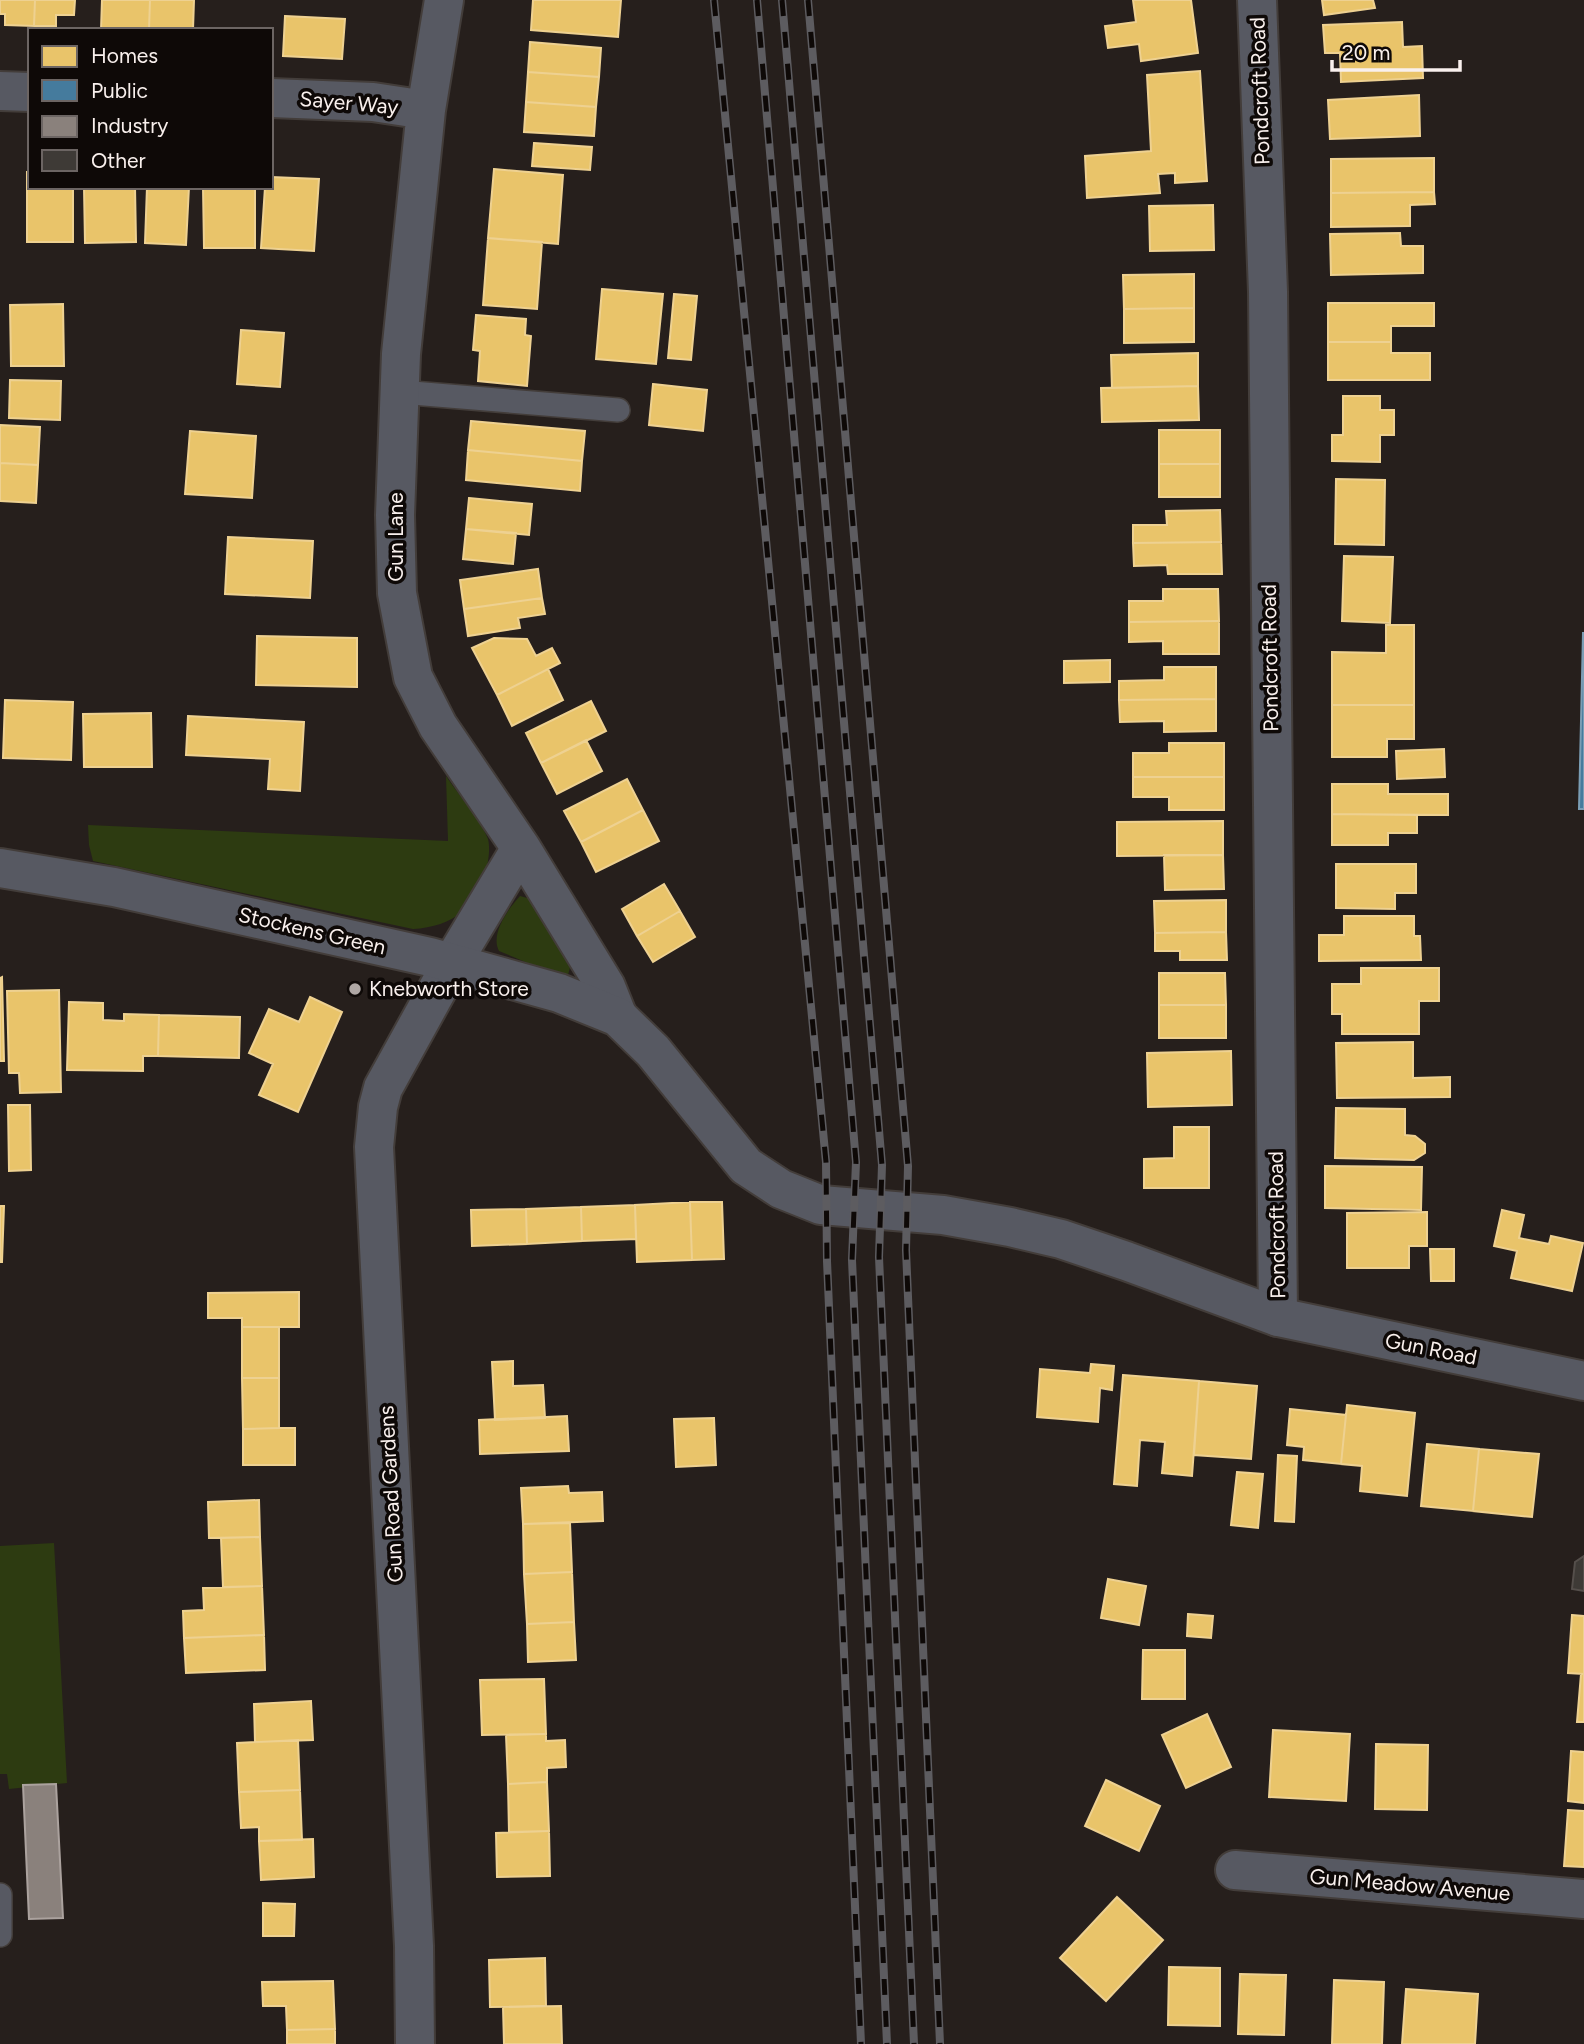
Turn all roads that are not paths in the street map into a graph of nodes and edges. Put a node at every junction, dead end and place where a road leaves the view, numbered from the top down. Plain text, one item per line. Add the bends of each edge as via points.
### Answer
1 (444, 0) edge
2 (1257, 0) edge
3 (0, 91) edge
4 (28, 92) edge
5 (273, 98) edge
6 (426, 110) junction
7 (400, 392) junction
8 (618, 410) dead end
9 (521, 848) junction
10 (0, 868) edge
11 (452, 962) junction
12 (618, 1017) junction
13 (1278, 1317) junction
14 (1584, 1381) edge
15 (1235, 1870) dead end
16 (0, 1895) edge
17 (1584, 1899) edge
18 (0, 1935) edge
19 (415, 2044) edge

1 - 6 street, Gun Lane
2 - 13 street, Pondcroft Road via 1268,292
3 - 4 street
5 - 6 street, Sayer Way via 373,102
6 - 7 street, Gun Lane
7 - 8 lane
7 - 9 street, Gun Lane via 397,593 413,677 438,726
9 - 11 street, Gun Road Gardens
9 - 12 street, Gun Lane via 606,987
10 - 11 street, Stockens Green via 114,887
11 - 12 street, Stockens Green via 559,993
11 - 19 street, Gun Road Gardens via 383,1088 374,1147 414,1945
12 - 13 street, Gun Road via 653,1051 746,1166 802,1199 821,1205 943,1215 1061,1239
13 - 14 street, Gun Road
15 - 17 street, Gun Meadow Avenue
16 - 18 lane

